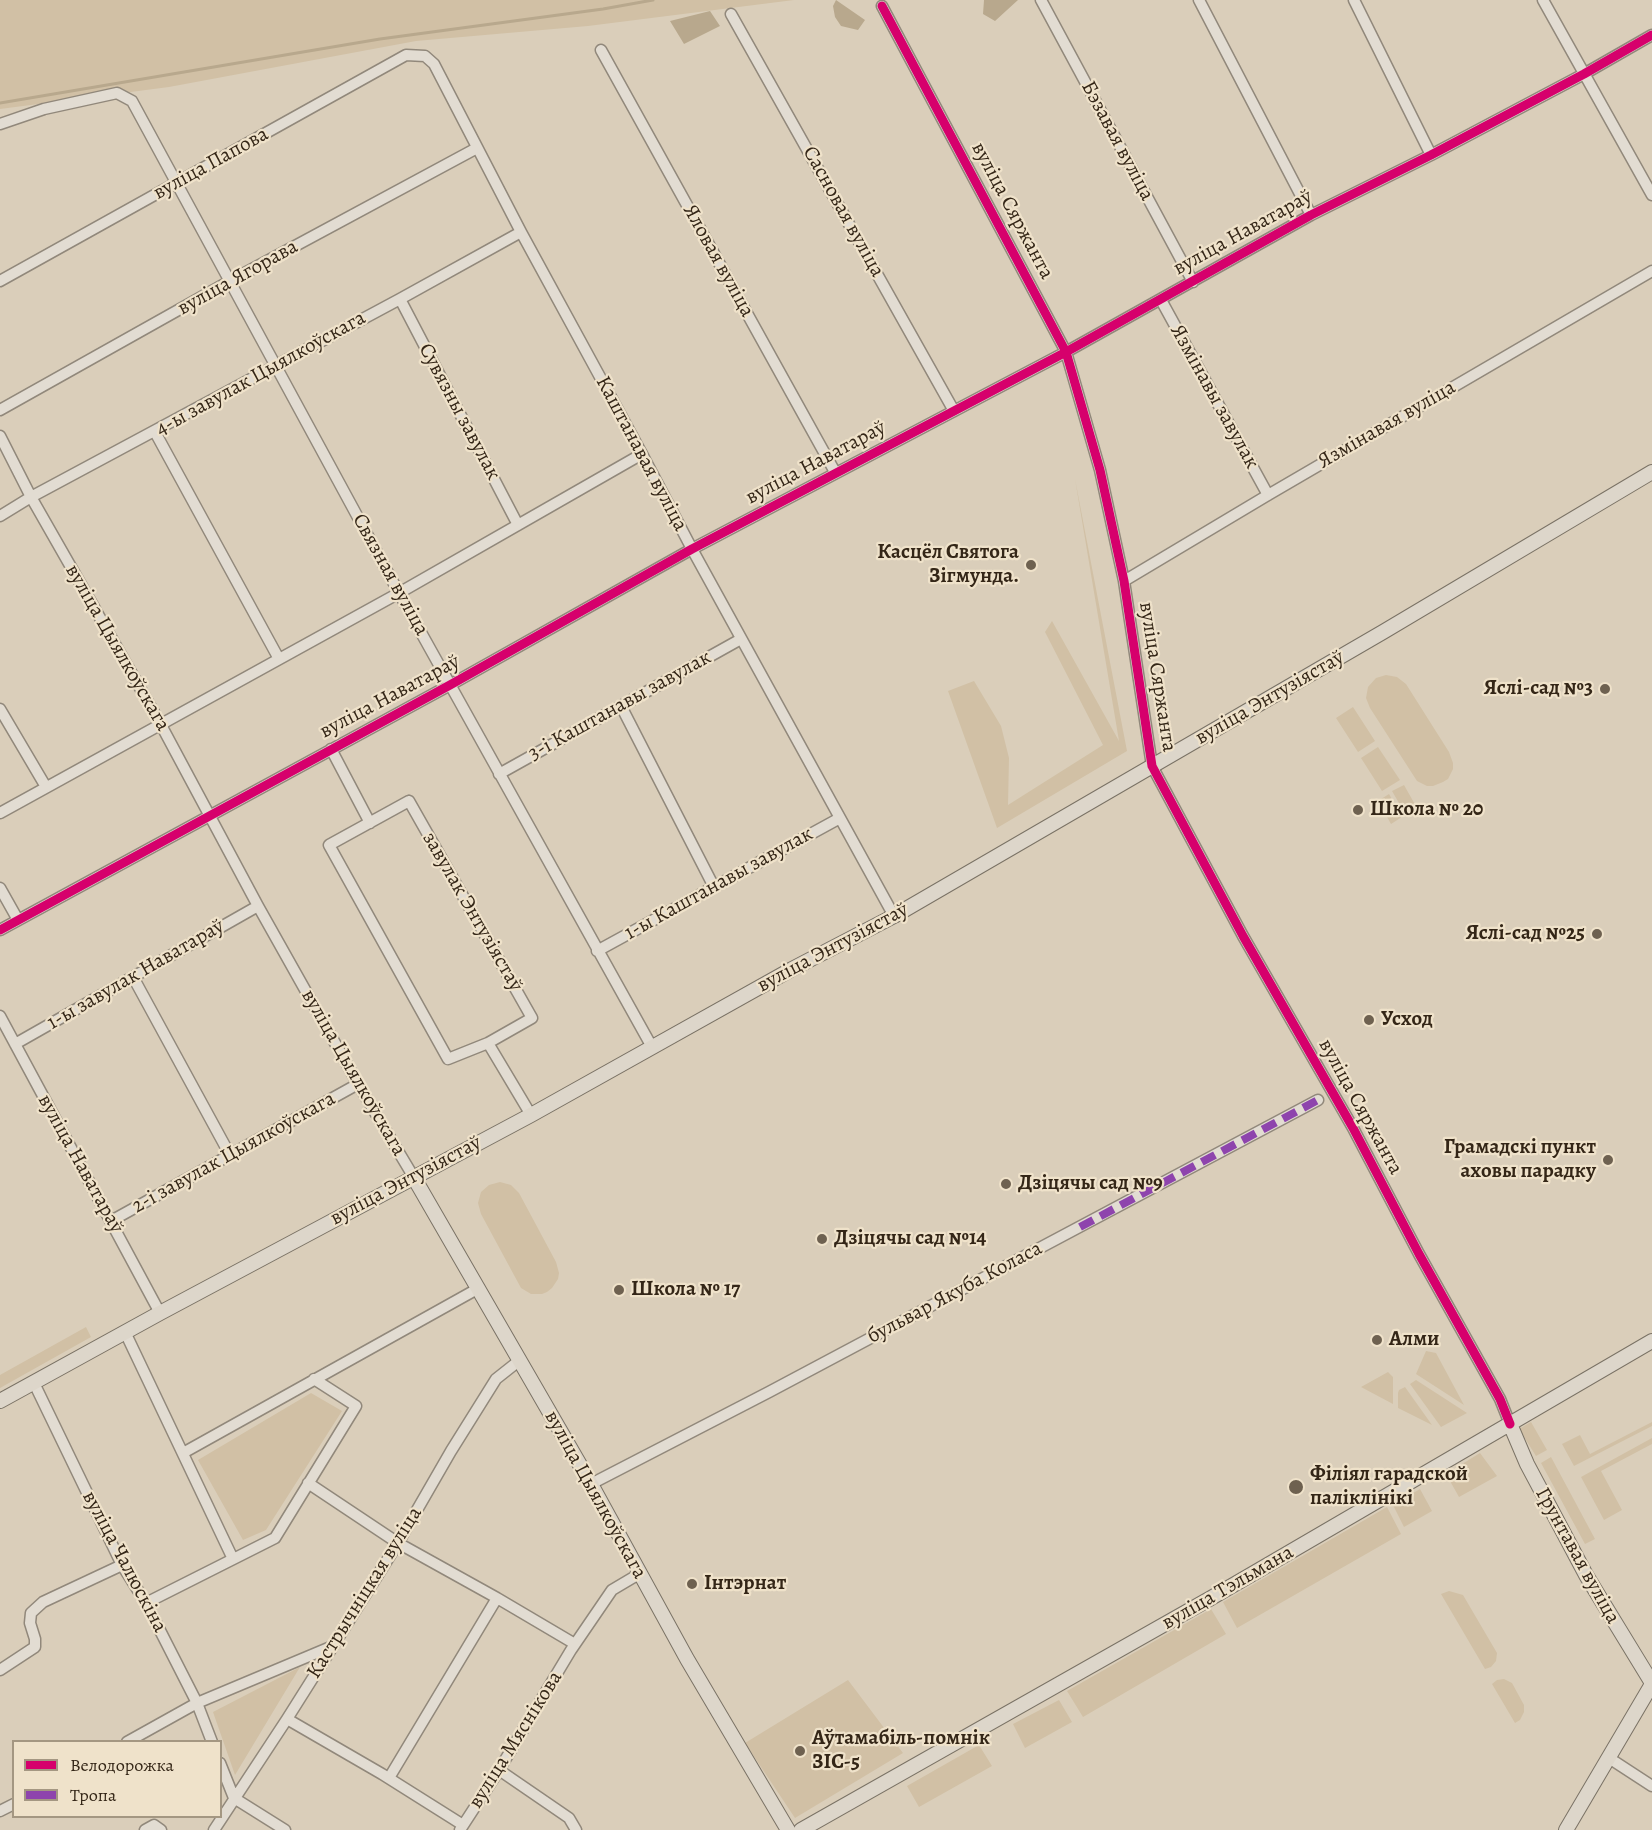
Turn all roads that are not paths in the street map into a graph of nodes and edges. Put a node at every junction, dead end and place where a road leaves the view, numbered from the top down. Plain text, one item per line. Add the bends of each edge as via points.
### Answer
1 (1041, 0) edge
2 (1199, 0) edge
3 (1354, 0) edge
4 (1543, 0) edge
5 (882, 6) dead end
6 (731, 14) dead end
7 (1652, 35) edge
8 (601, 50) dead end
9 (424, 56) joint
10 (1584, 74) junction
11 (0, 124) edge
12 (477, 148) junction
13 (1431, 155) junction
14 (178, 183) junction
15 (1652, 195) edge
16 (1311, 214) junction
17 (521, 232) junction
18 (1652, 271) edge
19 (0, 281) edge
20 (231, 281) junction
21 (1193, 282) junction
22 (399, 299) junction
23 (1161, 300) junction
24 (1066, 352) junction
25 (275, 366) junction
26 (0, 410) edge
27 (954, 411) junction
28 (155, 432) junction
29 (0, 436) edge
30 (642, 454) junction
31 (836, 472) junction
32 (1652, 472) edge
33 (1268, 495) junction
34 (31, 497) junction
35 (0, 516) edge
36 (518, 525) junction
37 (692, 549) junction
38 (1124, 581) junction
39 (399, 592) junction
40 (741, 639) junction
41 (279, 659) junction
42 (450, 685) junction
43 (621, 706) junction
44 (0, 709) edge
45 (160, 723) junction
46 (331, 749) junction
47 (1152, 766) junction
48 (499, 774) junction
49 (46, 787) junction
50 (0, 813) edge
51 (210, 815) junction
52 (840, 818) junction
53 (370, 823) junction
54 (714, 887) junction
55 (0, 888) edge
56 (258, 906) junction
57 (894, 916) junction
58 (18, 920) junction
59 (0, 930) edge
60 (597, 951) junction
61 (133, 977) junction
62 (0, 1016) edge
63 (488, 1043) junction
64 (15, 1044) junction
65 (652, 1047) junction
66 (358, 1084) junction
67 (1318, 1100) dead end
68 (531, 1115) junction
69 (230, 1155) junction
70 (413, 1176) junction
71 (111, 1221) junction
72 (479, 1288) junction
73 (160, 1313) junction
74 (126, 1332) junction
75 (1652, 1341) edge
76 (520, 1360) junction
77 (314, 1379) junction
78 (34, 1383) junction
79 (0, 1401) edge
80 (1510, 1424) junction
81 (183, 1453) junction
82 (308, 1483) junction
83 (591, 1484) junction
84 (398, 1543) junction
85 (233, 1559) junction
86 (122, 1565) junction
87 (639, 1574) junction
88 (497, 1598) junction
89 (146, 1603) junction
90 (333, 1646) junction
91 (573, 1647) junction
92 (0, 1670) edge
93 (1652, 1684) edge
94 (197, 1703) junction
95 (287, 1719) junction
96 (132, 1740) edge
97 (211, 1740) edge
98 (1609, 1758) junction
99 (222, 1768) edge
100 (500, 1770) junction
101 (389, 1778) junction
102 (1652, 1786) edge
103 (234, 1798) junction
104 (222, 1817) edge
105 (462, 1828) edge
106 (146, 1830) edge
107 (161, 1830) edge
108 (285, 1830) edge
109 (576, 1830) edge
110 (788, 1830) edge
111 (801, 1830) edge
112 (1566, 1830) edge

1 - 21 street, Бэзавая вуліца
2 - 16 street
3 - 13 street
4 - 10 street
5 - 24 street, вуліца Сяржанта
6 - 27 street, Сасновая вуліца
7 - 10 street, вуліца Наватараў
8 - 31 street, Яловая вуліца
9 - 12 street, Каштанавая вуліца via 434,64
9 - 14 street, вуліца Папова via 406,55
10 - 13 street, вуліца Наватараў
10 - 15 street
11 - 14 street, Связная вуліца via 117,93 132,101
12 - 17 street, Каштанавая вуліца
12 - 20 street, вуліца Ягорава
13 - 16 street, вуліца Наватараў
14 - 19 street, вуліца Папова
14 - 20 street, Связная вуліца
16 - 21 street, вуліца Наватараў
17 - 22 street, 4-ы завулак Цыялкоўскага
17 - 30 street, Каштанавая вуліца
18 - 33 street, Язмінавая вуліца
20 - 25 street, Связная вуліца
20 - 26 street, вуліца Ягорава
21 - 23 street, вуліца Наватараў
22 - 25 street, 4-ы завулак Цыялкоўскага
22 - 36 street, Сувязны завулак
23 - 24 street, вуліца Наватараў
23 - 33 street, Язмінавы завулак
24 - 27 street, вуліца Наватараў
24 - 38 street, вуліца Сяржанта via 1100,470
25 - 28 street, 4-ы завулак Цыялкоўскага
25 - 39 street, Связная вуліца
27 - 31 street, вуліца Наватараў
28 - 34 street, 4-ы завулак Цыялкоўскага
28 - 41 street
29 - 34 street, вуліца Цыялкоўскага
30 - 36 street
30 - 37 street, Каштанавая вуліца
31 - 37 street, вуліца Наватараў
32 - 47 main road, вуліца Энтузіястаў
33 - 38 street, Язмінавая вуліца
34 - 35 street, 4-ы завулак Цыялкоўскага
34 - 45 street, вуліца Цыялкоўскага
36 - 39 street
37 - 40 street, Каштанавая вуліца
37 - 42 street, вуліца Наватараў
38 - 47 street, вуліца Сяржанта
39 - 41 street
39 - 42 street, Связная вуліца
40 - 43 street, 3-і Каштанавы завулак
40 - 52 street, Каштанавая вуліца
41 - 45 street
42 - 46 street, вуліца Наватараў
42 - 48 street, Связная вуліца
43 - 48 street, 3-і Каштанавы завулак
43 - 54 street
44 - 49 street
45 - 49 street
45 - 51 street, вуліца Цыялкоўскага
46 - 51 street, вуліца Наватараў
46 - 53 street
47 - 57 main road, вуліца Энтузіястаў
47 - 80 street, вуліца Сяржанта via 1353,1128
48 - 60 street, Связная вуліца
49 - 50 street
51 - 56 street, вуліца Цыялкоўскага
51 - 58 street, вуліца Наватараў
52 - 54 street, 1-ы Каштанавы завулак
52 - 57 street, Каштанавая вуліца
53 - 63 street, завулак Энтузіястаў via 329,845 448,1059
53 - 63 street, завулак Энтузіястаў via 409,801 532,1018
54 - 60 street, 1-ы Каштанавы завулак
55 - 58 street
56 - 61 street, 1-ы завулак Наватараў
56 - 66 street, вуліца Цыялкоўскага
57 - 65 main road, вуліца Энтузіястаў
58 - 59 street, вуліца Наватараў
60 - 65 street, Связная вуліца
61 - 64 street, 1-ы завулак Наватараў
61 - 69 street
62 - 64 street, вуліца Наватараў
63 - 68 street
64 - 71 street, вуліца Наватараў
65 - 68 main road, вуліца Энтузіястаў
66 - 69 street, 2-і завулак Цыялкоўскага
66 - 70 street, вуліца Цыялкоўскага
67 - 83 street, бульвар Якуба Коласа
68 - 70 main road, вуліца Энтузіястаў
69 - 71 street, 2-і завулак Цыялкоўскага
70 - 72 main road, вуліца Цыялкоўскага
70 - 73 main road, вуліца Энтузіястаў
71 - 73 street, вуліца Наватараў
72 - 76 main road, вуліца Цыялкоўскага
72 - 77 street
73 - 74 main road, вуліца Энтузіястаў
74 - 78 main road, вуліца Энтузіястаў
74 - 81 street
75 - 80 main road, вуліца Тэльмана
76 - 83 main road, вуліца Цыялкоўскага
76 - 84 street, Кастрычніцкая вуліца via 496,1380
77 - 81 street
77 - 82 street via 356,1406
78 - 79 main road, вуліца Энтузіястаў
78 - 86 street, вуліца Чалюскіна
80 - 93 main road, Грунтавая вуліца via 1586,1575
80 - 111 main road, вуліца Тэльмана
81 - 85 street
82 - 84 street
82 - 85 street via 275,1538
83 - 87 main road, вуліца Цыялкоўскага
84 - 88 street
84 - 90 street, Кастрычніцкая вуліца
85 - 89 street
86 - 89 street, вуліца Чалюскіна
86 - 92 street via 43,1602 31,1613 35,1647
87 - 91 street, вуліца Мяснікова via 612,1590
87 - 110 main road, вуліца Цыялкоўскага
88 - 91 street
88 - 101 street
89 - 94 street, вуліца Чалюскіна
90 - 94 street
90 - 95 street, Кастрычніцкая вуліца
91 - 100 street, вуліца Мяснікова
93 - 98 main road, Грунтавая вуліца
94 - 96 street
94 - 97 street, вуліца Чалюскіна
95 - 101 street
95 - 103 street, Кастрычніцкая вуліца
98 - 102 street
98 - 112 main road, Грунтавая вуліца
99 - 103 street
100 - 105 street, вуліца Мяснікова
100 - 109 street via 569,1818
101 - 105 street
103 - 104 street, Кастрычніцкая вуліца
103 - 108 street
106 - 107 street via 154,1825

